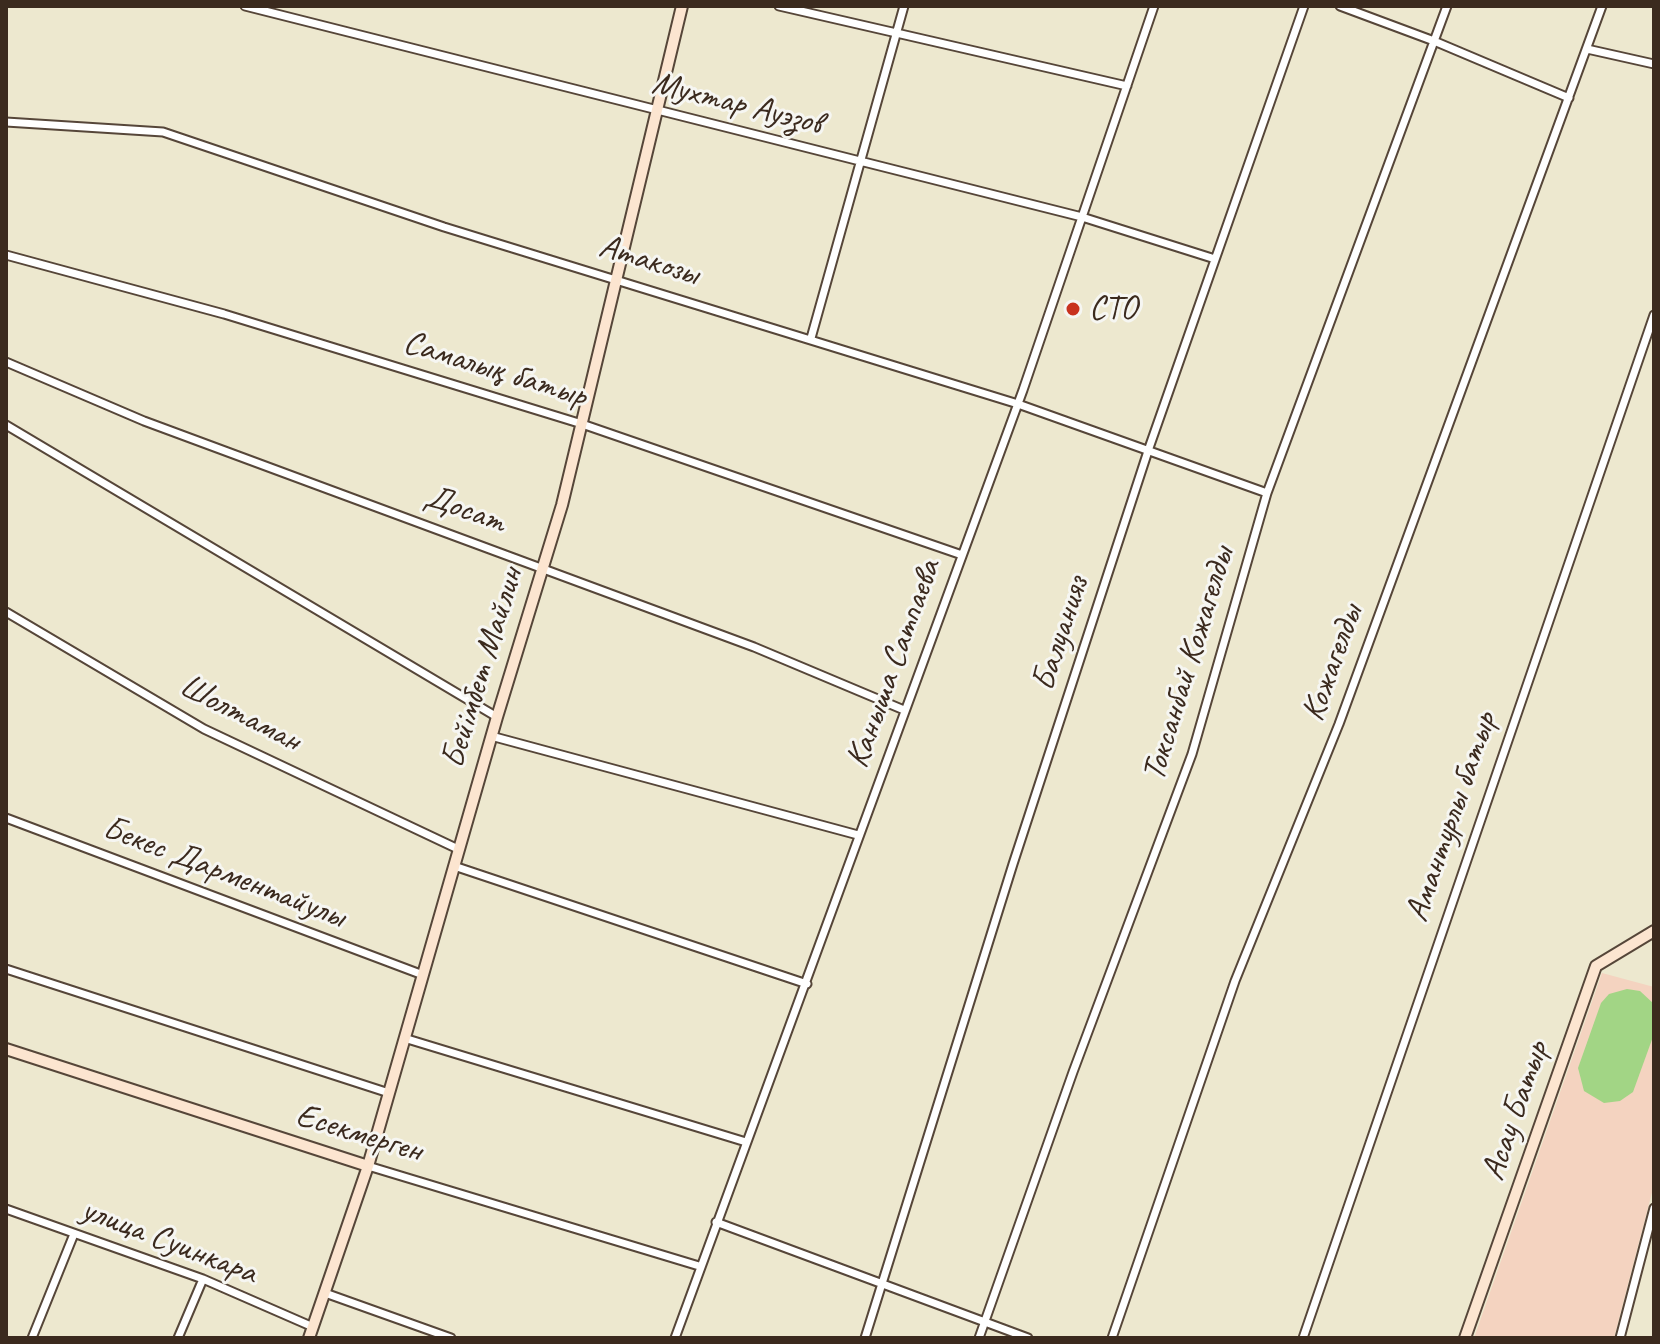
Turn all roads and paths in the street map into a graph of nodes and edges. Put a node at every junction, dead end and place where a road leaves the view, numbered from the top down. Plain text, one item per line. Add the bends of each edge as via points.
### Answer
1 (245, 6) edge
2 (682, 6) edge
3 (779, 6) edge
4 (904, 6) edge
5 (1154, 6) edge
6 (1304, 6) edge
7 (1340, 6) edge
8 (1447, 6) edge
9 (1602, 6) edge
10 (897, 33) junction
11 (1434, 41) junction
12 (1587, 49) junction
13 (1654, 64) edge
14 (1127, 86) junction
15 (1569, 98) junction
16 (656, 111) junction
17 (6, 122) edge
18 (861, 162) junction
19 (1082, 217) junction
20 (6, 255) edge
21 (1215, 259) junction
22 (616, 278) junction
23 (1654, 315) edge
24 (811, 338) junction
25 (6, 362) edge
26 (1018, 404) junction
27 (582, 424) junction
28 (6, 425) edge
29 (1149, 448) junction
30 (1267, 493) junction
31 (962, 555) junction
32 (543, 566) junction
33 (6, 612) edge
34 (904, 710) junction
35 (497, 717) junction
36 (491, 736) junction
37 (6, 818) edge
38 (858, 835) junction
39 (458, 849) junction
40 (454, 866) junction
41 (1654, 931) edge
42 (6, 969) edge
43 (423, 975) junction
44 (807, 984) junction
45 (404, 1038) junction
46 (6, 1049) edge
47 (389, 1093) junction
48 (746, 1142) junction
49 (368, 1166) junction
50 (1654, 1208) edge
51 (6, 1209) edge
52 (716, 1222) junction
53 (74, 1234) junction
54 (699, 1266) junction
55 (203, 1279) junction
56 (882, 1283) junction
57 (325, 1293) junction
58 (985, 1323) junction
59 (311, 1333) edge
60 (32, 1338) edge
61 (178, 1338) edge
62 (451, 1338) edge
63 (675, 1338) edge
64 (865, 1338) edge
65 (979, 1338) edge
66 (1028, 1338) edge
67 (1112, 1338) edge
68 (1303, 1338) edge
69 (1465, 1338) edge
70 (1620, 1338) edge

1 - 16 street, Мухтар Ауэзов
2 - 16 street, Бейімбет Майлин
3 - 10 street
4 - 10 street
5 - 14 street, Каныша Сатпаева
6 - 21 street, Балуанияз
7 - 11 street
8 - 11 street, Токсанбай Кожагелды
9 - 12 street, Кожагелды
10 - 14 street
10 - 18 street
11 - 15 street
11 - 30 street, Токсанбай Кожагелды
12 - 13 street
12 - 15 street, Кожагелды
14 - 19 street, Каныша Сатпаева
15 - 67 street, Кожагелды via 1339,724 1235,981
16 - 18 street, Мухтар Ауэзов
16 - 22 street, Бейімбет Майлин
17 - 22 street, Атакозы via 163,132 444,227
18 - 19 street, Мухтар Ауэзов
18 - 24 street
19 - 21 street, Мухтар Ауэзов
19 - 26 street, Каныша Сатпаева
20 - 27 street, Самалық батыр via 224,314
21 - 29 street, Балуанияз
22 - 24 street, Атакозы
22 - 27 street, Бейімбет Майлин
23 - 68 street, Амантурлы батыр
24 - 26 street, Атакозы
25 - 32 street, Досат via 144,421
26 - 29 street, Атакозы
26 - 31 street, Каныша Сатпаева
27 - 31 street, Самалық батыр
27 - 32 street, Бейімбет Майлин
28 - 35 street
29 - 30 street, Атакозы
29 - 56 street, Балуанияз
30 - 58 street, Токсанбай Кожагелды via 1192,754
31 - 34 street, Каныша Сатпаева
32 - 34 street, Досат
32 - 35 street, Бейімбет Майлин
33 - 39 street, Шолтаман via 204,729
34 - 38 street, Каныша Сатпаева
35 - 36 street, Бейімбет Майлин
36 - 38 street
36 - 39 street, Бейімбет Майлин
37 - 43 street, Бекес Дарментайулы
38 - 44 street, Каныша Сатпаева
39 - 40 street, Бейімбет Майлин
40 - 43 street, Бейімбет Майлин
40 - 44 street
41 - 69 street, Асау Батыр via 1596,966
42 - 47 street
43 - 45 street, Бейімбет Майлин
44 - 48 street, Каныша Сатпаева
45 - 47 street, Бейімбет Майлин
45 - 48 street
46 - 49 street, Eсекмерген
47 - 49 street, Бейімбет Майлин
48 - 52 street, Каныша Сатпаева
49 - 54 street, Eсекмерген
49 - 57 street, Бейімбет Майлин
50 - 70 street
51 - 53 street, улица Суинкара
52 - 54 street, Каныша Сатпаева
52 - 56 street
53 - 55 street, улица Суинкара
53 - 60 street
54 - 63 street, Каныша Сатпаева
55 - 59 street, улица Суинкара
55 - 61 street
56 - 58 street
56 - 64 street, Балуанияз
57 - 59 street, Бейімбет Майлин
57 - 62 street
58 - 65 street, Токсанбай Кожагелды
58 - 66 street

